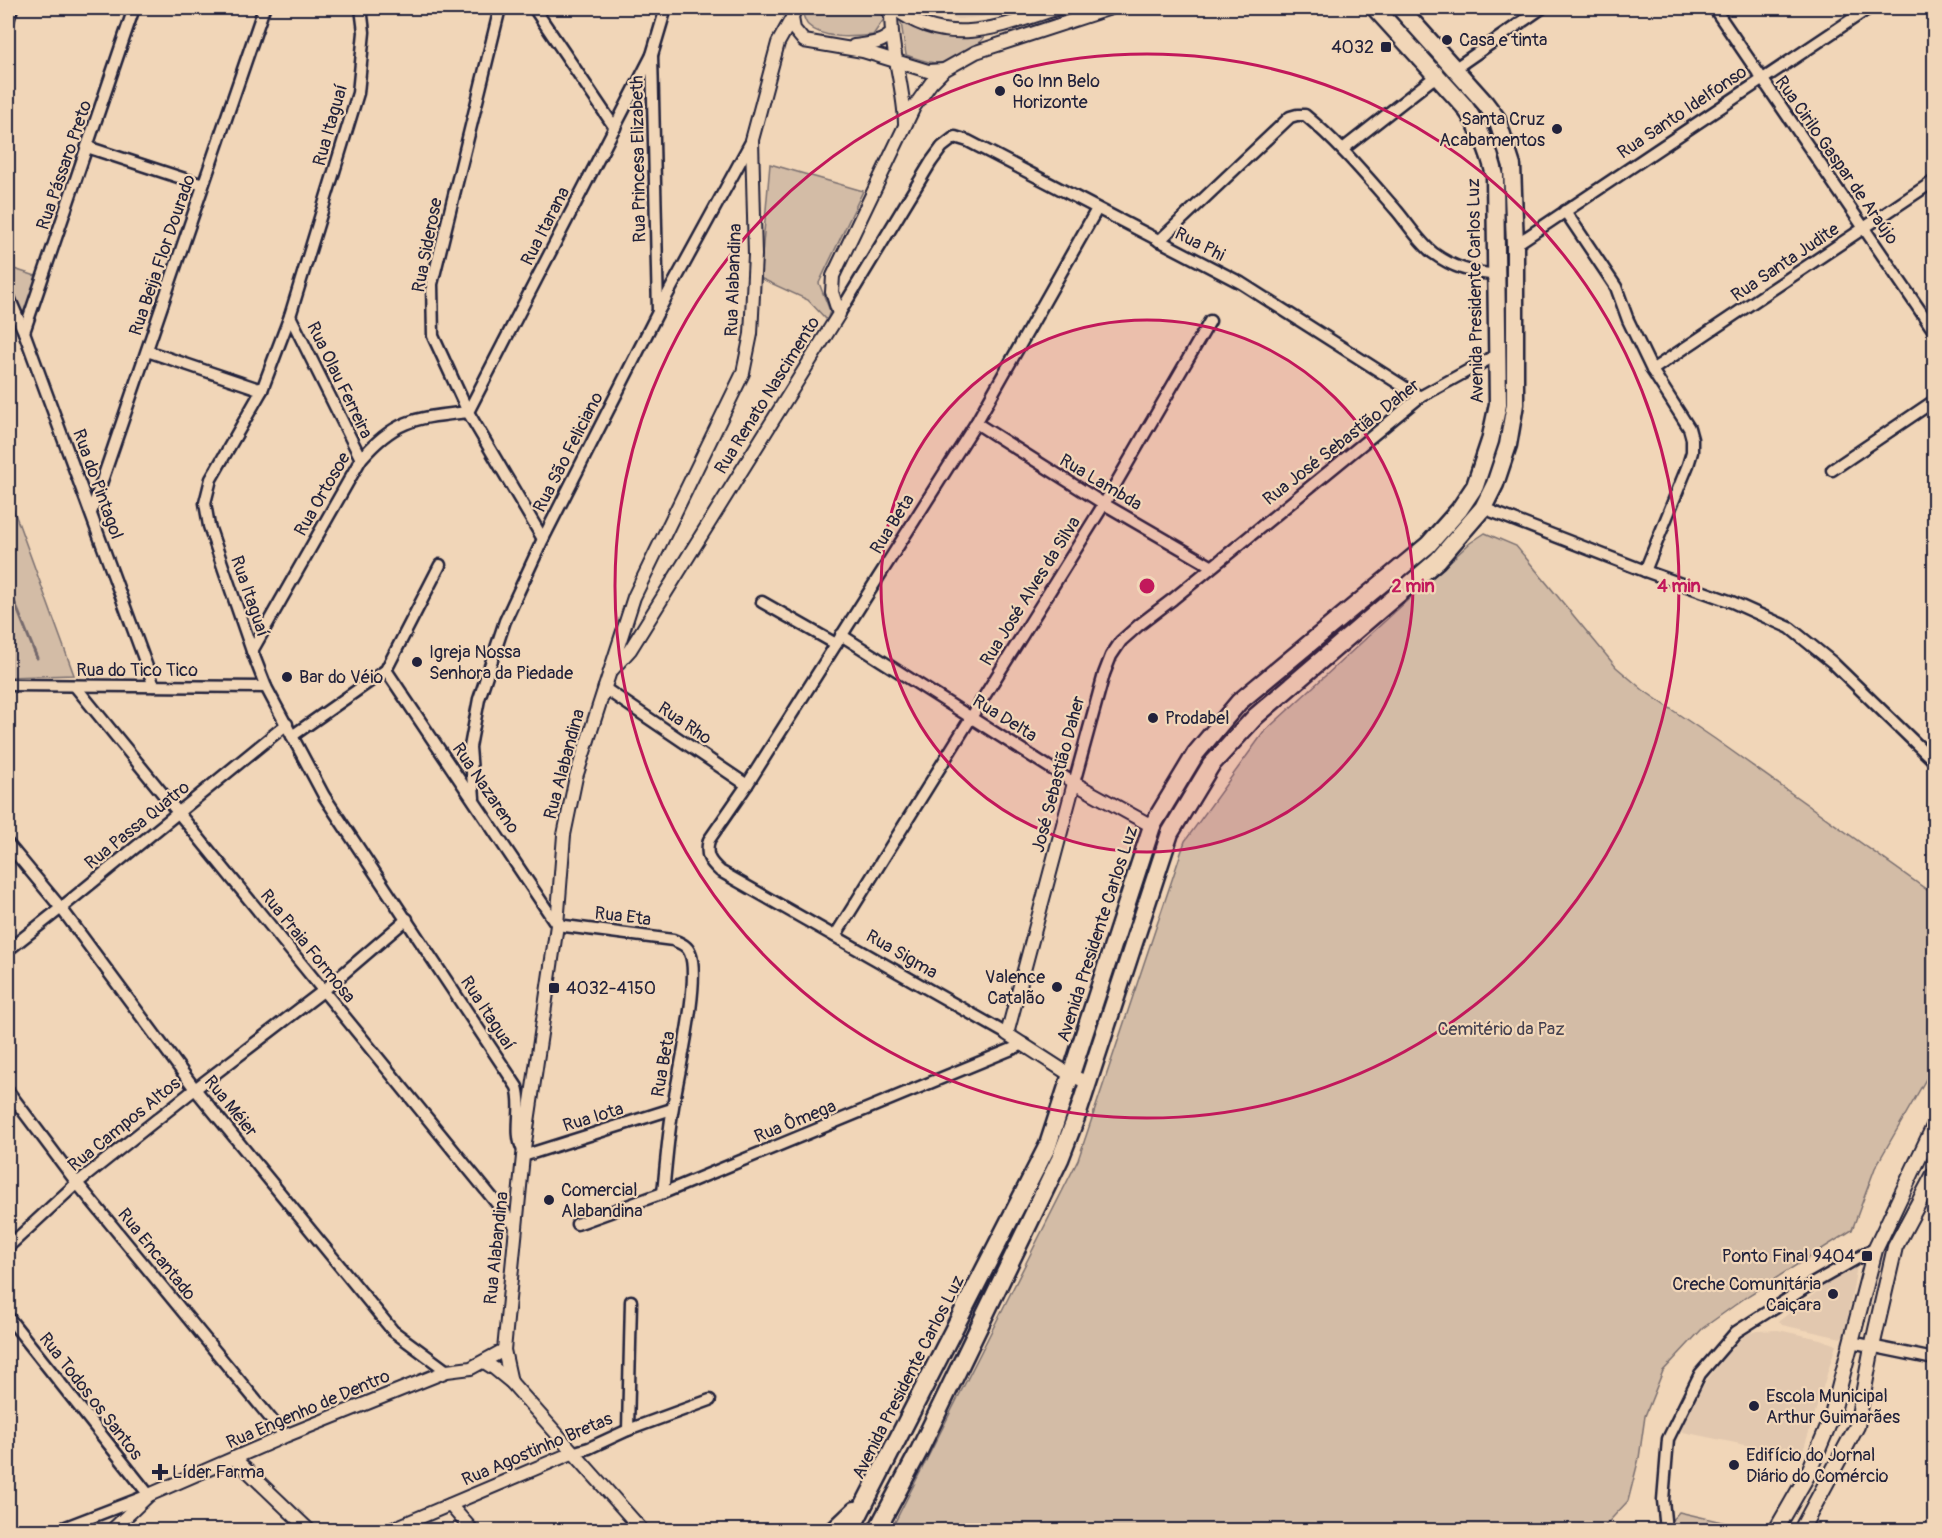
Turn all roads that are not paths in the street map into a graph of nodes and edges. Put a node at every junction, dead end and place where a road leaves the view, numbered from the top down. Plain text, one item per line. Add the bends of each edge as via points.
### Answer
1 (12, 8) edge
2 (134, 8) edge
3 (264, 8) edge
4 (361, 8) edge
5 (500, 8) edge
6 (534, 8) edge
7 (666, 8) edge
8 (887, 8) edge
9 (894, 8) edge
10 (1059, 8) edge
11 (1111, 8) edge
12 (1375, 8) edge
13 (1400, 8) edge
14 (1542, 8) edge
15 (1714, 8) edge
16 (1869, 8) edge
17 (793, 13) edge
18 (8, 21) edge
19 (892, 33) junction
20 (844, 47) junction
21 (652, 56) junction
22 (895, 61) junction
23 (1454, 69) junction
24 (944, 70) junction
25 (1436, 76) junction
26 (1761, 79) junction
27 (905, 127) junction
28 (615, 128) junction
29 (955, 138) joint
30 (752, 140) junction
31 (87, 147) junction
32 (1343, 149) junction
33 (1935, 181) edge
34 (204, 185) junction
35 (1097, 209) junction
36 (1565, 211) junction
37 (1866, 228) junction
38 (1159, 241) junction
39 (1515, 244) junction
40 (1497, 274) junction
41 (8, 295) edge
42 (658, 312) junction
43 (839, 314) junction
44 (290, 316) junction
45 (1210, 321) dead end
46 (1935, 331) edge
47 (24, 332) junction
48 (147, 351) junction
49 (1498, 354) junction
50 (1652, 370) junction
51 (262, 390) junction
52 (1420, 397) junction
53 (1935, 401) edge
54 (468, 412) junction
55 (976, 423) junction
56 (361, 459) junction
57 (1832, 470) dead end
58 (1104, 504) junction
59 (1483, 508) junction
60 (91, 513) junction
61 (543, 539) junction
62 (440, 565) dead end
63 (1211, 566) junction
64 (1645, 571) junction
65 (762, 602) dead end
66 (839, 640) junction
67 (252, 651) junction
68 (386, 670) junction
69 (609, 673) junction
70 (8, 686) edge
71 (75, 686) junction
72 (154, 686) junction
73 (266, 687) junction
74 (604, 688) junction
75 (971, 718) junction
76 (286, 724) junction
77 (292, 736) junction
78 (1935, 761) edge
79 (1074, 783) junction
80 (747, 785) junction
81 (474, 798) junction
82 (178, 813) junction
83 (1152, 826) junction
84 (8, 844) edge
85 (706, 851) joint
86 (61, 908) junction
87 (407, 919) junction
88 (557, 925) junction
89 (835, 936) junction
90 (683, 944) joint
91 (8, 950) edge
92 (323, 991) junction
93 (1007, 1034) junction
94 (1024, 1044) junction
95 (1080, 1079) junction
96 (195, 1089) junction
97 (8, 1091) edge
98 (672, 1109) junction
99 (1935, 1126) edge
100 (523, 1153) junction
101 (1935, 1174) edge
102 (77, 1183) junction
103 (663, 1193) junction
104 (577, 1224) dead end
105 (516, 1227) junction
106 (8, 1247) edge
107 (1875, 1250) junction
108 (631, 1301) dead end
109 (8, 1317) edge
110 (1851, 1342) junction
111 (1872, 1347) junction
112 (504, 1350) junction
113 (1935, 1359) edge
114 (484, 1362) junction
115 (447, 1371) junction
116 (511, 1382) junction
117 (705, 1401) dead end
118 (628, 1430) junction
119 (285, 1436) junction
120 (572, 1453) junction
121 (234, 1458) junction
122 (872, 1491) junction
123 (149, 1496) junction
124 (450, 1505) junction
125 (58, 1530) edge
126 (112, 1530) edge
127 (309, 1530) edge
128 (390, 1530) edge
129 (472, 1530) edge
130 (642, 1530) edge
131 (834, 1530) edge
132 (851, 1530) edge
133 (877, 1530) edge
134 (1666, 1530) edge
135 (1778, 1530) edge
136 (1801, 1530) edge

1 - 18 street
2 - 31 street, Rua Pássaro Preto
3 - 34 street, Rua Beija Flor Dourado
4 - 44 street, Rua Itaguaí via 364,32 358,93
5 - 54 street, Rua Siderose via 432,284 434,336
6 - 28 street
7 - 21 street, Rua Princesa Elizabeth
8 - 19 street
9 - 10 street via 934,28 973,32
11 - 24 street via 976,52
12 - 25 main road, Avenida Presidente Carlos Luz
13 - 23 main road, Avenida Presidente Carlos Luz
14 - 23 street
15 - 26 street, Rua Cirilo Gaspar de Araújo
16 - 26 street, Rua Santo Idelfonso
17 - 20 street via 797,35 804,41
17 - 30 street, Rua Alabandina via 778,43
19 - 20 street via 879,42
19 - 22 street
20 - 22 street
21 - 28 street, Rua Itarana
21 - 42 street, Rua Princesa Elizabeth
22 - 24 street via 920,69
22 - 27 street
23 - 39 main road, Avenida Presidente Carlos Luz via 1497,119 1509,150
24 - 27 street via 920,96
25 - 32 street
25 - 40 main road, Avenida Presidente Carlos Luz via 1476,123 1491,158 1495,176
26 - 36 street, Rua Santo Idelfonso
26 - 37 street, Rua Cirilo Gaspar de Araújo
27 - 43 street via 833,276 832,292
28 - 54 street, Rua Itarana
29 - 35 street, Rua Phi via 979,146
29 - 43 street, Rua Renato Nascimento via 947,141 931,162
30 - 42 street, Rua São Feliciano
30 - 69 street, Rua Alabandina via 755,255 751,334 743,373 634,597
31 - 34 street
31 - 47 street, Rua Pássaro Preto
32 - 38 street via 1305,115 1290,117
32 - 40 street via 1431,252 1466,270
33 - 37 street, Rua Santa Judite
34 - 48 street, Rua Beija Flor Dourado
35 - 38 street, Rua Phi
35 - 55 street, Rua Beta
36 - 39 street, Rua Santo Idelfonso
36 - 50 street via 1616,287
37 - 46 street, Rua Cirilo Gaspar de Araújo
37 - 50 street, Rua Santa Judite
38 - 52 street, Rua Phi via 1241,283
39 - 59 main road, Avenida Presidente Carlos Luz via 1515,404 1508,445
40 - 49 main road, Avenida Presidente Carlos Luz
41 - 47 street, Rua do Pintagol
42 - 61 street, Rua São Feliciano
43 - 69 street, Rua Renato Nascimento via 630,650
44 - 51 street, Rua Itaguaí
44 - 56 street, Rua Olau Ferreira
45 - 58 street, Rua José Alves da Silva
47 - 60 street, Rua do Pintagol
48 - 51 street
48 - 60 street, Rua Beija Flor Dourado
49 - 52 street, Rua José Sebastião Daher
49 - 83 main road, Avenida Presidente Carlos Luz via 1498,404 1490,441 1475,486 1459,510 1428,545 1239,702 1196,753
50 - 64 street via 1689,428 1692,452
51 - 67 street, Rua Itaguaí via 211,479 205,503 208,526
52 - 63 street, Rua José Sebastião Daher
53 - 57 street
54 - 56 street, Rua Ortosoe via 395,427
54 - 61 street, Rua Siderose
55 - 58 street, Rua Lambda
55 - 66 street, Rua Beta
56 - 67 street, Rua Ortosoe
58 - 63 street, Rua Lambda
58 - 75 street, Rua José Alves da Silva
59 - 64 street
59 - 95 main road, Avenida Presidente Carlos Luz via 1438,560 1256,716 1211,765 1170,833
60 - 72 street, Rua do Pintagol
61 - 81 street, Rua São Feliciano via 505,621 479,699 470,747
62 - 68 street
63 - 79 street, José Sebastião Daher via 1139,625 1111,656
64 - 78 street via 1790,628 1832,662
65 - 66 street, Rua Delta
66 - 75 street, Rua Delta
66 - 80 street, Rua Beta
67 - 73 street, Rua Itaguaí
68 - 77 street
68 - 81 street, Rua Nazareno
69 - 74 street, Rua Alabandina
70 - 71 street, Rua do Tico Tico
71 - 72 street, Rua do Tico Tico
71 - 82 street, Rua Praia Formosa
72 - 73 street, Rua do Tico Tico
73 - 76 street, Rua Itaguaí
74 - 80 street, Rua Rho
74 - 88 street, Rua Alabandina via 576,777 564,835
75 - 79 street, Rua Delta
75 - 89 street, Rua José Alves da Silva
76 - 77 street, Rua Itaguaí
76 - 82 street, Rua Passa Quatro
77 - 87 street, Rua Itaguaí via 324,796
79 - 83 street, Rua Delta
79 - 93 street, José Sebastião Daher
80 - 85 street, Rua Beta via 709,840
81 - 88 street, Rua Nazareno
82 - 86 street, Rua Passa Quatro
82 - 92 street, Rua Praia Formosa
83 - 95 main road, Avenida Presidente Carlos Luz
84 - 86 street, Rua Méier
85 - 89 street, Rua Sigma via 710,862 720,871
86 - 91 street, Rua Passa Quatro
86 - 96 street, Rua Méier
87 - 92 street, Rua Campos Altos
87 - 100 street, Rua Itaguaí via 516,1087
88 - 90 street, Rua Eta
88 - 100 street, Rua Alabandina
89 - 93 street, Rua Sigma
90 - 98 street, Rua Beta via 693,962 692,995
92 - 96 street, Rua Campos Altos
92 - 105 street, Rua Praia Formosa
93 - 94 street, Rua Sigma
94 - 95 street, Rua Sigma
94 - 103 street, Rua Ômega
95 - 122 main road, Avenida Presidente Carlos Luz
95 - 133 main road, Avenida Presidente Carlos Luz via 1060,1159
96 - 102 street, Rua Campos Altos
96 - 115 street, Rua Méier via 393,1331
97 - 102 street, Rua Encantado
98 - 100 street, Rua Iota
98 - 103 street, Rua Beta
99 - 107 main road
100 - 105 street, Rua Alabandina
101 - 111 main road via 1895,1247
102 - 106 street, Rua Campos Altos
102 - 119 street, Rua Encantado
103 - 104 street, Rua Ômega
105 - 112 street, Rua Alabandina
107 - 110 main road
107 - 134 street via 1736,1332 1700,1374 1668,1439 1663,1500
108 - 118 street
109 - 123 street, Rua Todos os Santos
110 - 111 street
110 - 135 main road via 1831,1419
111 - 113 street
111 - 136 main road via 1857,1426
112 - 114 street, Rua Engenho de Dentro
112 - 116 street, Rua Alabandina
114 - 115 street, Rua Engenho de Dentro
114 - 116 street
115 - 119 street, Rua Engenho de Dentro
116 - 120 street
117 - 118 street, Rua Agostinho Bretas
118 - 120 street, Rua Agostinho Bretas
119 - 121 street, Rua Engenho de Dentro
120 - 124 street, Rua Agostinho Bretas
120 - 130 street
121 - 123 street, Rua Engenho de Dentro
121 - 127 street
122 - 131 main road
122 - 132 main road, Avenida Presidente Carlos Luz
123 - 125 street, Rua Engenho de Dentro
123 - 126 street
124 - 128 street, Rua Agostinho Bretas
124 - 129 street

